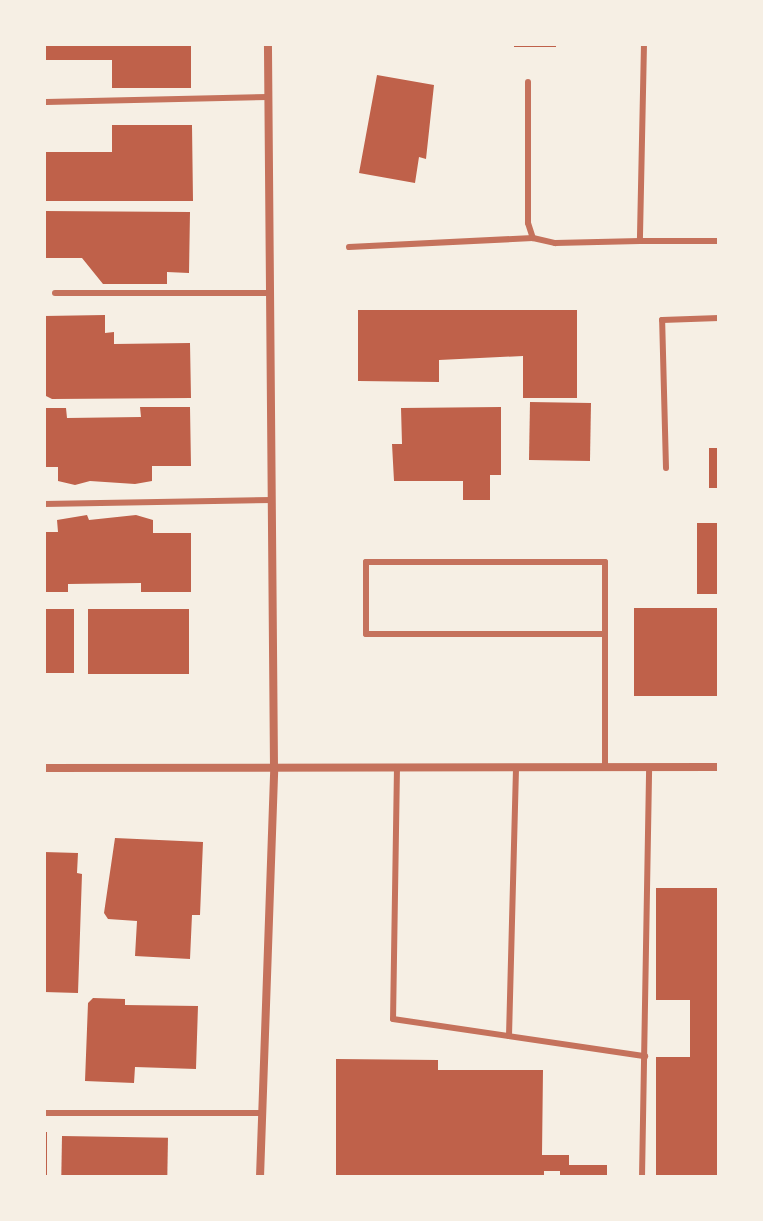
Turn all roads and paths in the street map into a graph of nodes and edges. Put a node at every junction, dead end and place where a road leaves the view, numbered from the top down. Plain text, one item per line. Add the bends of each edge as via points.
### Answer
1 (268, 44) edge
2 (644, 44) edge
3 (528, 82) dead end
4 (268, 97) junction
5 (46, 102) dead end
6 (533, 238) junction
7 (640, 241) junction
8 (719, 241) edge
9 (349, 247) dead end
10 (55, 293) dead end
11 (270, 293) junction
12 (719, 318) edge
13 (666, 468) dead end
14 (272, 500) junction
15 (44, 504) edge
16 (604, 634) junction
17 (274, 767) junction
18 (397, 767) junction
19 (516, 767) junction
20 (605, 767) junction
21 (649, 767) junction
22 (719, 767) edge
23 (44, 768) edge
24 (509, 1036) junction
25 (645, 1056) junction
26 (44, 1113) edge
27 (263, 1113) junction
28 (260, 1177) edge
29 (642, 1177) edge

1 - 4 street
2 - 7 lane
3 - 6 lane via 528,223
4 - 5 lane
4 - 11 street
6 - 7 lane via 555,243
6 - 9 lane
7 - 8 lane
10 - 11 lane
11 - 14 street
12 - 13 lane via 662,320
14 - 15 lane
14 - 17 street
16 - 16 lane via 605,562 366,562 366,634
16 - 20 lane
17 - 18 street
17 - 23 street
17 - 27 street
18 - 19 street
18 - 24 lane via 393,1019
19 - 20 street
19 - 24 lane
20 - 21 street
21 - 22 street
21 - 25 lane
24 - 25 lane
25 - 29 lane
26 - 27 lane
27 - 28 street

